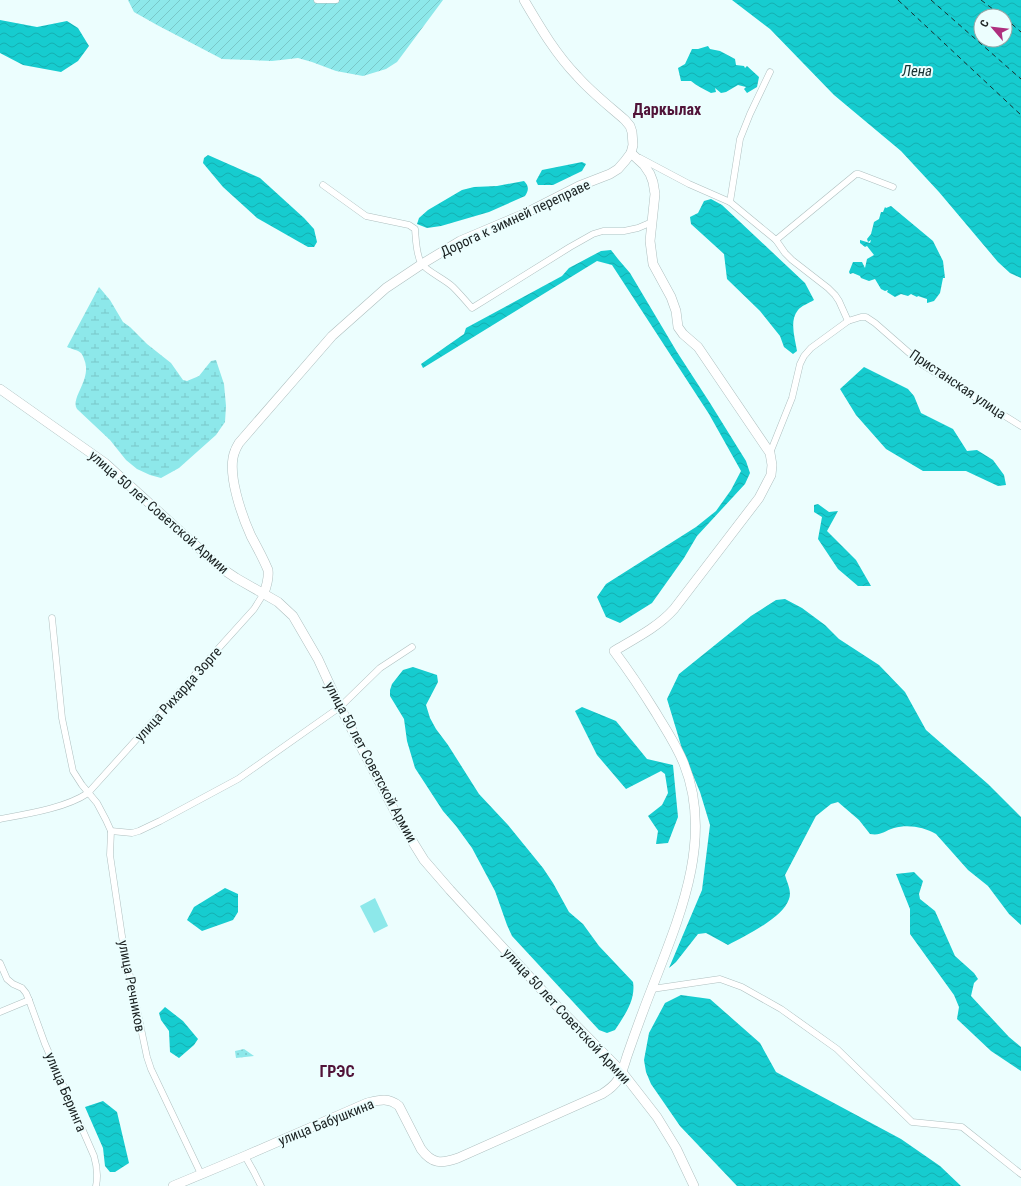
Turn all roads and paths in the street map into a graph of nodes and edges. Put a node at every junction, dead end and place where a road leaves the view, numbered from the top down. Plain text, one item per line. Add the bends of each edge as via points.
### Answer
1 (317, 0) edge
2 (336, 0) edge
3 (524, 0) edge
4 (770, 72) dead end
5 (631, 153) junction
6 (323, 185) dead end
7 (894, 187) dead end
8 (730, 202) junction
9 (652, 222) junction
10 (776, 240) junction
11 (422, 264) junction
12 (848, 321) junction
13 (0, 389) edge
14 (1021, 426) edge
15 (770, 453) junction
16 (264, 593) junction
17 (52, 618) dead end
18 (412, 646) dead end
19 (340, 707) junction
20 (88, 793) junction
21 (0, 819) edge
22 (111, 832) junction
23 (0, 963) edge
24 (652, 989) junction
25 (29, 1000) junction
26 (0, 1012) edge
27 (622, 1072) junction
28 (245, 1156) junction
29 (201, 1174) junction
30 (1021, 1174) edge
31 (96, 1186) edge
32 (173, 1186) edge
33 (261, 1186) edge
34 (694, 1186) edge

1 - 2 street
3 - 5 main road via 561,58 584,84 630,126 633,145
4 - 8 street via 740,139
5 - 8 street
5 - 9 main road via 644,165 653,182 655,194
5 - 11 main road, Дорога к зимней переправе via 626,162 610,174 468,237
6 - 11 street via 366,216 408,225 415,229
7 - 10 street via 856,174
8 - 10 street
9 - 11 street via 624,232 603,231 593,234 472,308 453,287
9 - 15 main road via 650,241 653,264 671,297 678,327 698,347
10 - 12 street via 792,260 835,294
11 - 16 main road, Дорога к зимней переправе via 386,288 332,336 234,451 235,489 245,522 268,570 268,583
12 - 14 street, Пристанская улица via 861,317 870,319 923,365
12 - 15 street, Пристанская улица via 804,356 792,398
13 - 16 main road, улица 50 лет Советской Армии via 105,462 221,568
15 - 24 main road, улица Бабушкина via 770,475 759,498 674,609 666,619 652,629 614,651 638,685 684,763 690,780 696,818 690,878
16 - 19 main road, улица 50 лет Советской Армии via 294,616 318,659
16 - 20 street, улица Рихарда Зорге via 254,609
17 - 20 street via 64,731 73,771
18 - 19 street via 380,668
19 - 22 street via 217,791 139,831
19 - 27 main road, улица 50 лет Советской Армии via 401,823 424,860 550,999
20 - 21 street, улица Рихарда Зорге via 59,806
20 - 22 street, улица Речников via 97,803
22 - 29 street, улица Речников via 110,855 123,943 147,1057
23 - 25 street, улица Беринга via 7,979 22,988
24 - 27 main road, улица Бабушкина
24 - 30 street via 720,979 742,987 781,1009 837,1049 912,1122 962,1127
25 - 26 street
25 - 31 street, улица Беринга via 48,1051 94,1156
27 - 28 main road, улица Бабушкина via 615,1085 602,1094 448,1162 438,1162 425,1155 399,1106 383,1100 367,1103
27 - 34 main road, улица 50 лет Советской Армии via 657,1117 676,1148
28 - 29 main road, улица Бабушкина
28 - 33 street
29 - 32 main road, улица Бабушкина

